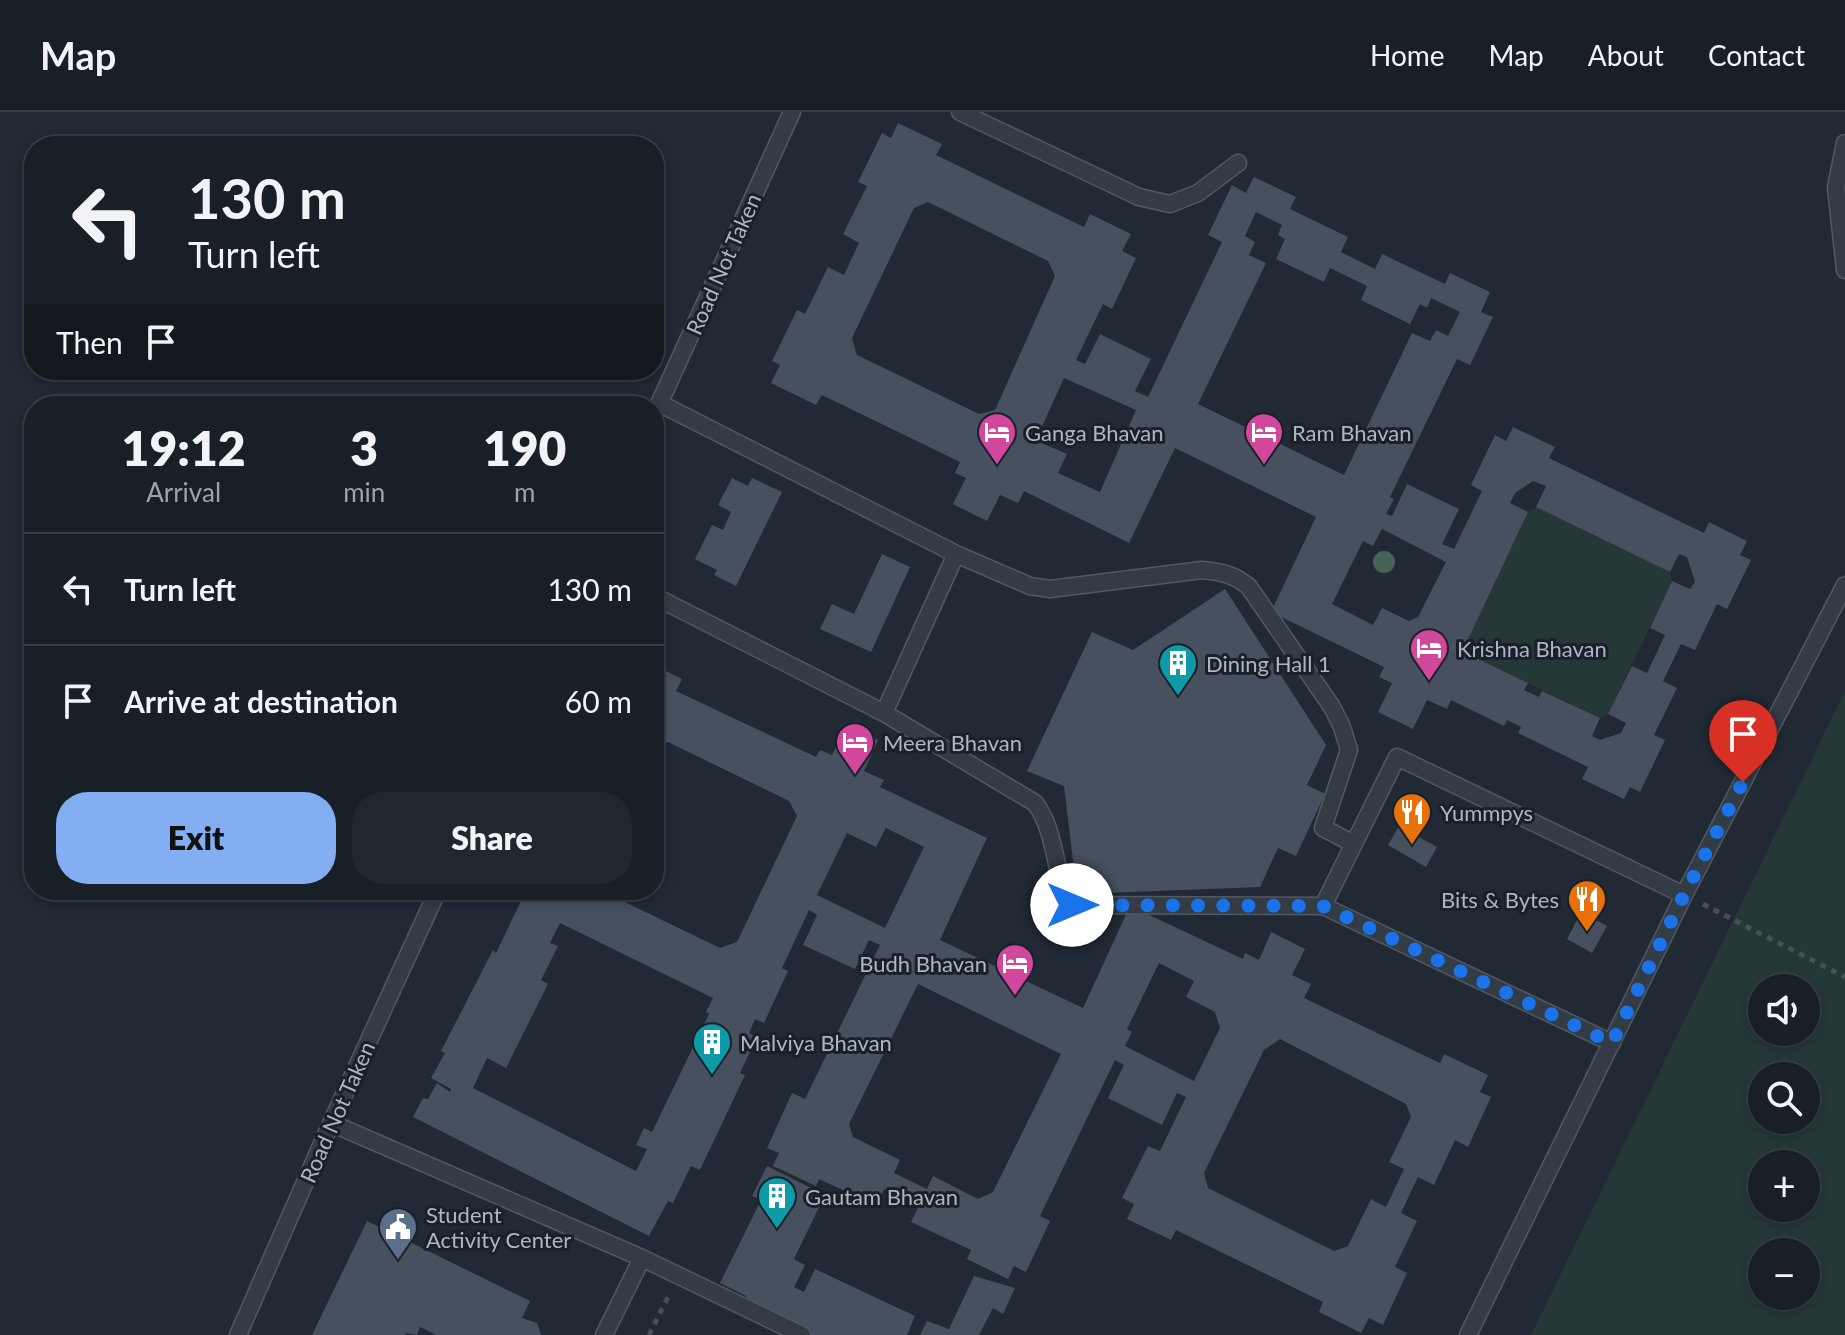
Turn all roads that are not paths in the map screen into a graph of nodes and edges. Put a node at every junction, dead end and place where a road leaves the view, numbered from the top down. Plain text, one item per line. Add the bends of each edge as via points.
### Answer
1 (792, 112) edge
2 (960, 112) edge
3 (1845, 143) edge
4 (1238, 163) dead end
5 (1845, 270) edge
6 (663, 396) edge
7 (664, 412) edge
8 (956, 554) junction
9 (1845, 585) edge
10 (664, 601) edge
11 (884, 713) junction
12 (1354, 844) junction
13 (1684, 895) junction
14 (433, 900) edge
15 (1323, 906) junction
16 (1612, 1043) junction
17 (331, 1123) junction
18 (642, 1258) junction
19 (238, 1335) edge
20 (604, 1335) edge
21 (802, 1335) edge
22 (1468, 1335) edge

1 - 6 lane, Road Not Taken
2 - 4 lane via 1139,197 1170,204 1198,193
3 - 5 lane via 1836,187
7 - 8 lane
8 - 11 lane
8 - 12 lane via 1030,586 1050,589 1202,570 1239,578 1342,727 1349,750 1323,828
9 - 13 lane
10 - 11 lane
11 - 15 lane via 1035,803 1043,813 1072,905
12 - 13 lane via 1397,757
12 - 15 lane
13 - 16 lane
14 - 17 lane, Road Not Taken
15 - 16 lane
16 - 22 lane
17 - 18 lane
17 - 19 lane, Road Not Taken
18 - 20 lane
18 - 21 lane

